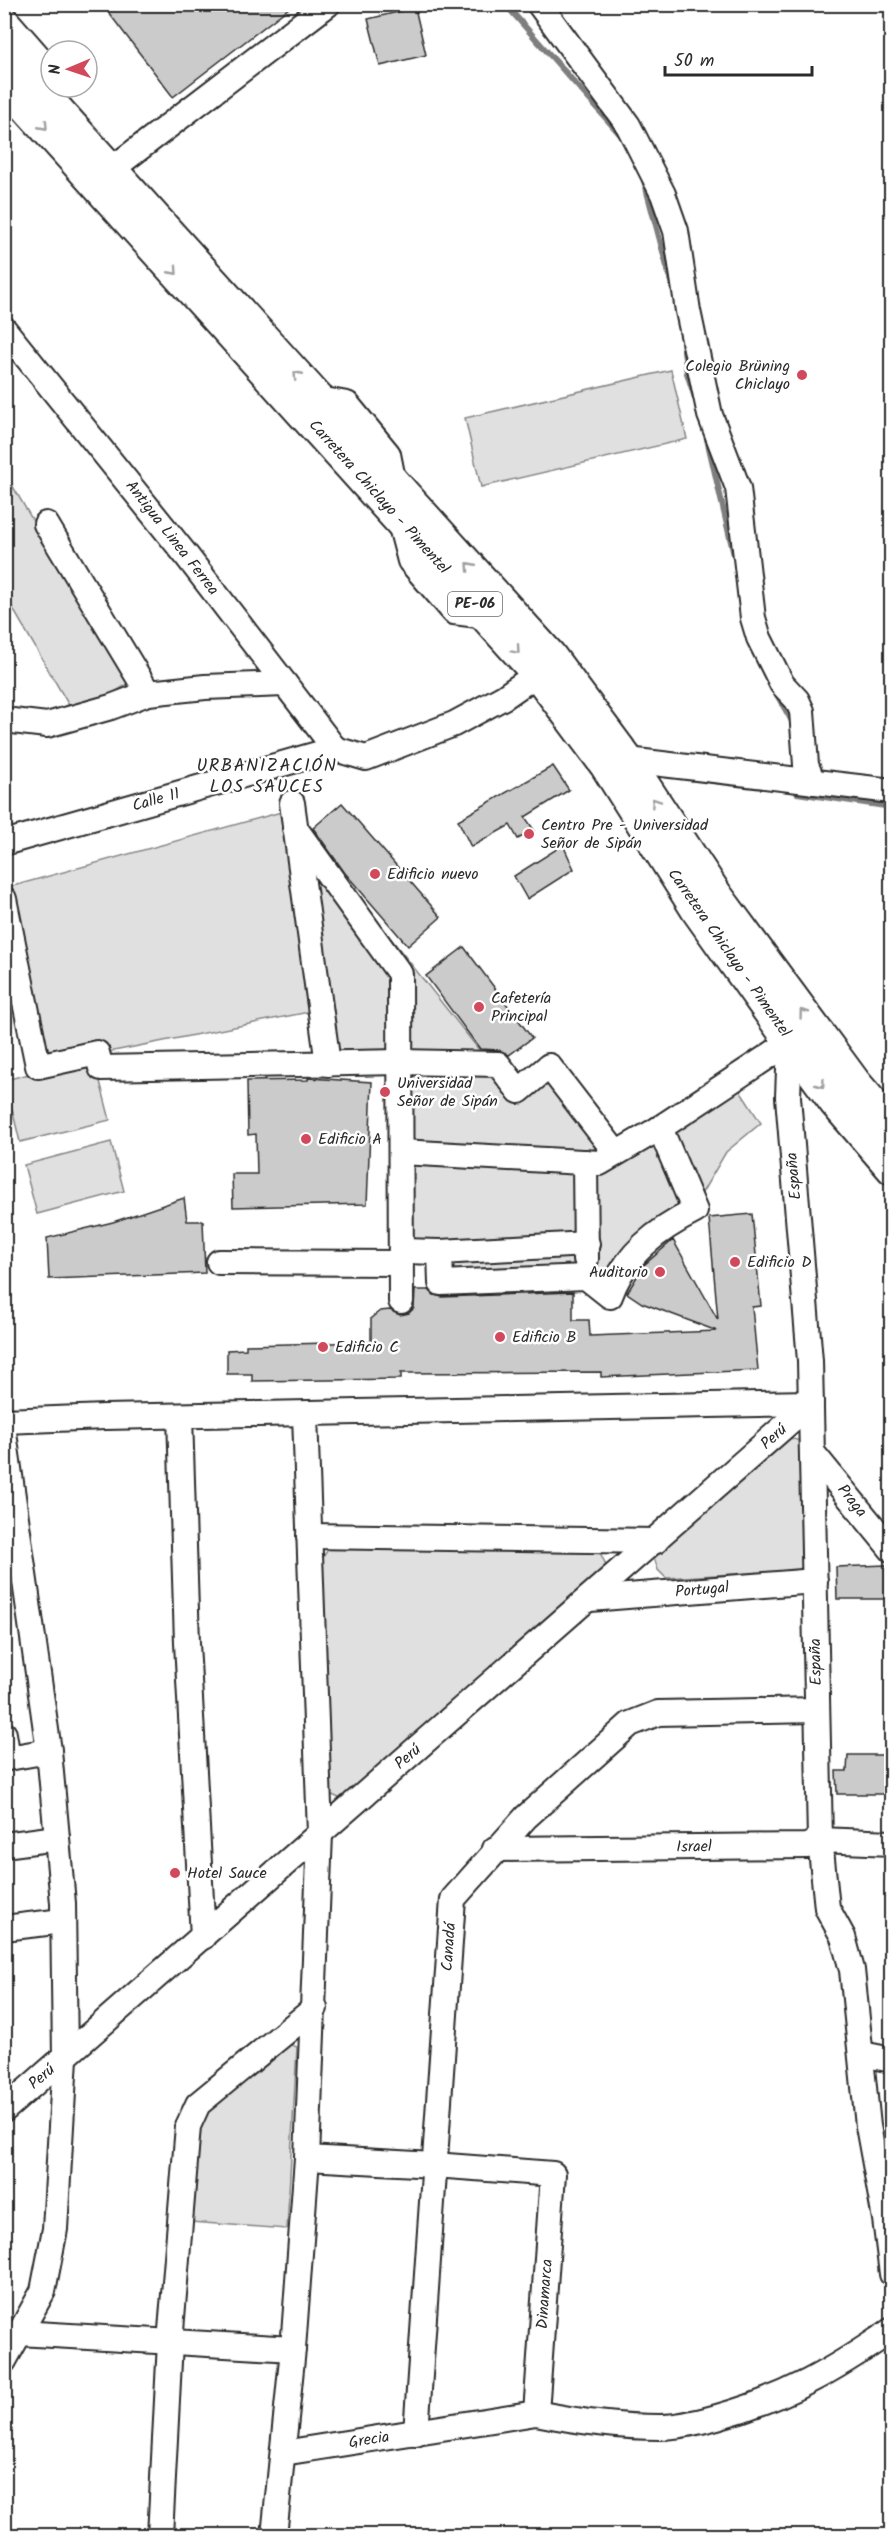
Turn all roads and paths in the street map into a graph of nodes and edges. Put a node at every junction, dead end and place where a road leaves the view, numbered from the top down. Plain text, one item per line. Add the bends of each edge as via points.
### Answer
1 (328, 4) edge
2 (539, 4) edge
3 (4, 22) edge
4 (4, 50) edge
5 (39, 61) edge
6 (4, 83) edge
7 (70, 99) edge
8 (118, 165) junction
9 (4, 329) edge
10 (46, 524) dead end
11 (537, 674) junction
12 (285, 684) junction
13 (148, 693) junction
14 (4, 720) edge
15 (336, 749) junction
16 (628, 760) junction
17 (801, 781) junction
18 (891, 791) edge
19 (292, 803) dead end
20 (295, 828) junction
21 (4, 843) edge
22 (4, 899) edge
23 (790, 1042) junction
24 (400, 1062) junction
25 (328, 1064) junction
26 (891, 1125) edge
27 (660, 1128) junction
28 (401, 1152) junction
29 (616, 1153) junction
30 (585, 1162) junction
31 (891, 1169) edge
32 (587, 1244) junction
33 (522, 1247) junction
34 (440, 1252) junction
35 (401, 1257) junction
36 (219, 1262) dead end
37 (586, 1277) junction
38 (525, 1279) junction
39 (401, 1301) dead end
40 (811, 1403) junction
41 (305, 1414) junction
42 (180, 1416) junction
43 (4, 1422) edge
44 (4, 1433) edge
45 (812, 1452) junction
46 (309, 1536) junction
47 (656, 1541) junction
48 (891, 1550) edge
49 (815, 1581) junction
50 (590, 1599) junction
51 (818, 1710) junction
52 (4, 1734) edge
53 (49, 1751) junction
54 (320, 1834) junction
55 (57, 1838) junction
56 (820, 1840) junction
57 (891, 1843) edge
58 (4, 1845) edge
59 (495, 1849) junction
60 (63, 1921) junction
61 (4, 1928) edge
62 (202, 1937) junction
63 (315, 2008) junction
64 (862, 2054) junction
65 (65, 2058) junction
66 (891, 2060) edge
67 (4, 2110) edge
68 (307, 2158) junction
69 (434, 2164) junction
70 (891, 2274) edge
71 (891, 2330) edge
72 (19, 2333) junction
73 (170, 2342) junction
74 (293, 2349) junction
75 (4, 2361) edge
76 (536, 2413) junction
77 (416, 2433) junction
78 (283, 2453) junction
79 (160, 2535) edge
80 (274, 2535) edge

1 - 8 street
2 - 17 street via 628,125 663,194 676,231 710,415 738,488 753,618 782,684 802,711 806,765
3 - 5 main road
4 - 8 main road, Carretera Chiclayo - Pimentel / PE-06
6 -> 11 main road, Carretera Chiclayo - Pimentel / PE-06
7 - 8 main road
16 -> 8 main road, Carretera Chiclayo - Pimentel / PE-06 via 550,655 174,238
9 - 12 street, Antigua Linea Ferrea
10 - 13 street
11 - 15 street via 454,724 366,758
11 - 23 main road, Carretera Chiclayo - Pimentel / PE-06 via 605,765 697,911
12 - 13 street
12 - 15 street, Antigua Linea Ferrea
13 - 14 street via 47,725
15 - 21 street, Calle 11
16 - 17 street
26 -> 16 main road, Carretera Chiclayo - Pimentel / PE-06 via 717,895
17 - 18 street
19 - 20 street
20 - 24 street via 400,974
20 - 25 street
22 - 25 street via 38,1066 97,1053 101,1068
23 - 27 street
23 -> 31 main road, Carretera Chiclayo - Pimentel / PE-06
23 - 40 street, España via 788,1097
24 - 25 street
24 - 28 street
24 - 29 street via 498,1064 519,1091 549,1066
27 - 29 street
27 - 37 street via 695,1211 669,1224 640,1247 610,1296
28 - 30 street
28 - 35 street
29 - 30 street via 600,1163
30 - 32 street
32 - 33 street
32 - 37 street
33 - 34 street
33 - 38 street
34 - 35 street
34 - 38 street via 441,1283
35 - 36 street
35 - 39 street
37 - 38 street
40 - 41 street
40 - 45 street, España
40 - 47 street, Perú
41 - 42 street
41 - 46 street
42 - 43 street
42 - 62 street
44 - 53 street
45 - 48 street, Praga
45 - 49 street, España
46 - 47 street
46 - 54 street
47 - 50 street, Perú
49 - 50 street, Portugal
49 - 51 street, España
50 - 54 street, Perú
51 - 56 street, España
51 - 59 street, Canadá via 658,1713 630,1724
52 - 53 street via 8,1758
53 - 55 street
54 - 62 street, Perú
54 - 63 street
55 - 58 street
55 - 60 street
56 - 57 street, Israel
56 - 59 street, Israel via 807,1846
56 - 64 street, España via 827,1908 843,1937 852,1970
59 - 69 street, Canadá via 453,1899
60 - 61 street
60 - 65 street
62 - 65 street, Perú
63 - 68 street
63 - 73 street via 198,2104 188,2126
64 - 66 street
64 - 70 street, España via 868,2126
65 - 67 street, Perú
65 - 72 street via 55,2229 43,2291
68 - 69 street
68 - 74 street
69 - 76 street, Dinamarca via 553,2174
69 - 77 street, Canadá
71 - 76 street via 844,2363 795,2390 751,2408 704,2420 661,2427 569,2420
72 - 73 street
72 - 75 street
73 - 74 street
73 - 79 street
74 - 78 street
76 - 77 street, Grecia
77 - 78 street, Grecia
78 - 80 street

